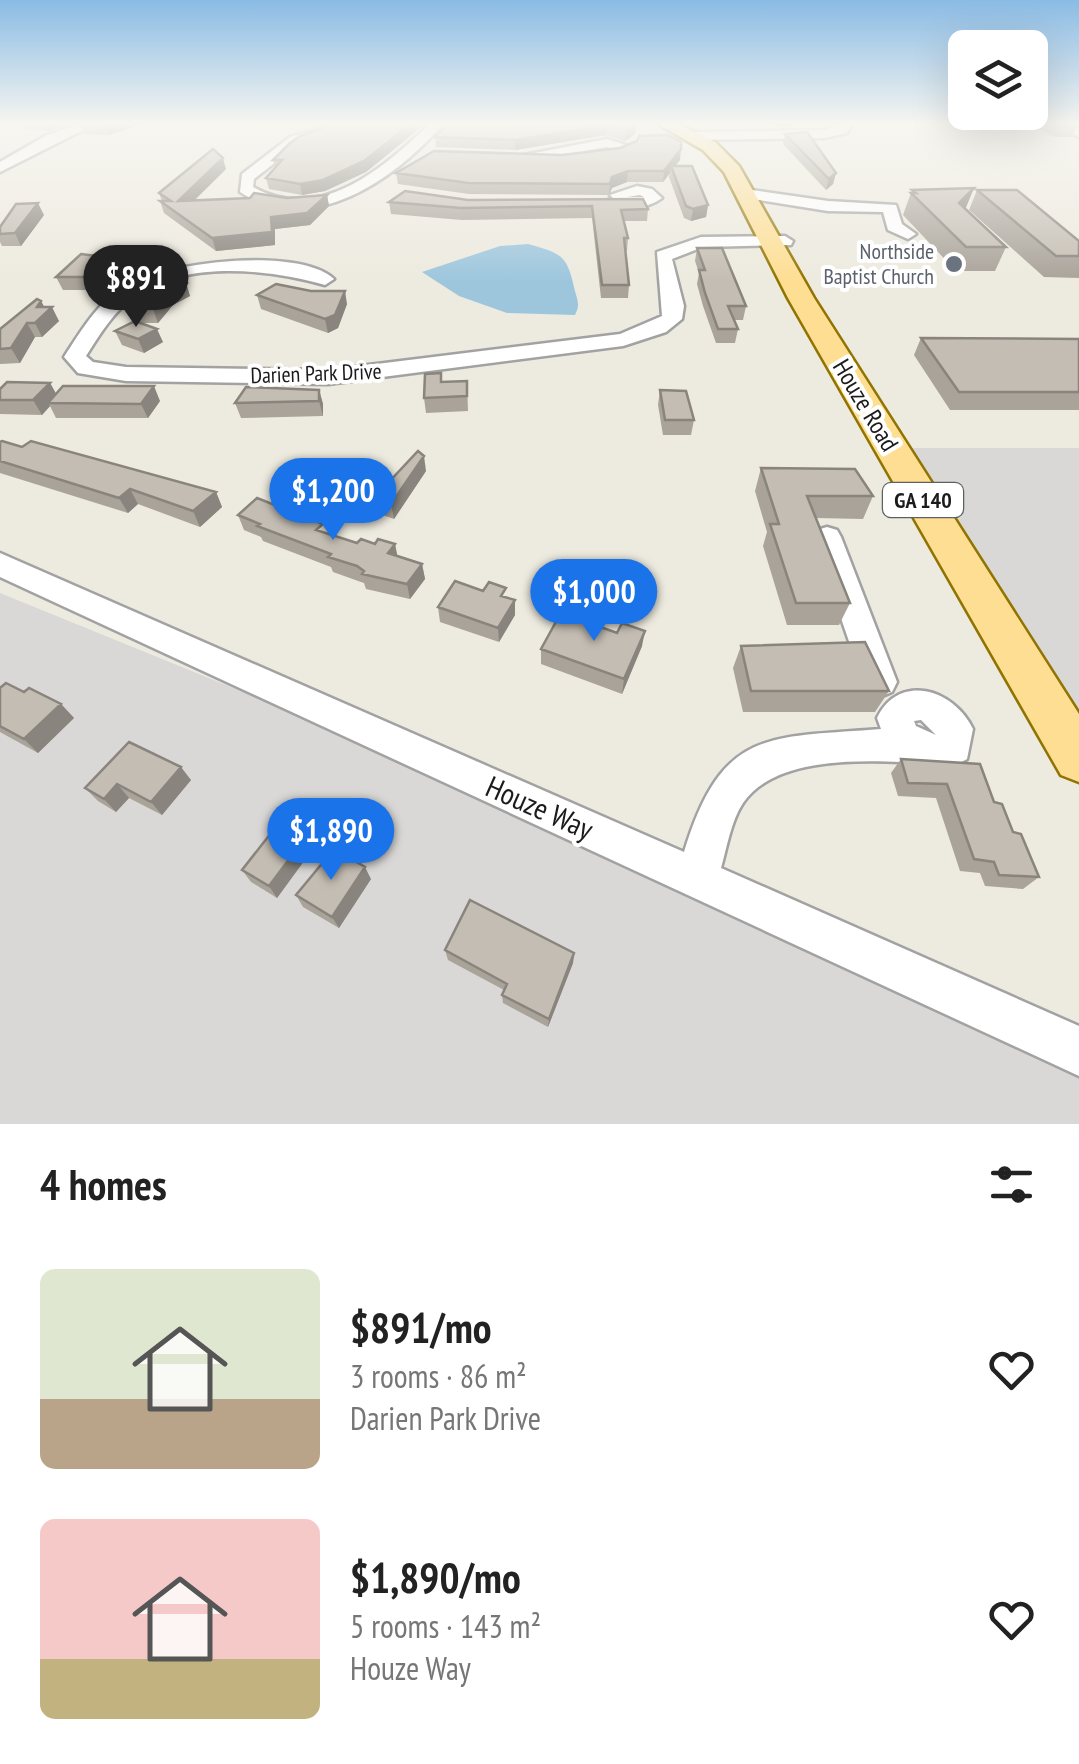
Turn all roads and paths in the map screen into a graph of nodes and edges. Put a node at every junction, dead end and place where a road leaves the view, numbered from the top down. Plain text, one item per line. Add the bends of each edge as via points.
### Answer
1 (247, 176) edge
2 (379, 176) edge
3 (733, 176) edge
4 (365, 188) junction
5 (248, 192) junction
6 (745, 194) junction
7 (393, 195) edge
8 (227, 197) edge
9 (622, 201) edge
10 (592, 203) edge
11 (908, 234) dead end
12 (777, 241) junction
13 (325, 278) dead end
14 (827, 536) edge
15 (0, 564) edge
16 (1079, 758) edge
17 (697, 878) junction
18 (1079, 1050) edge

1 - 5 street
2 - 4 street
3 - 6 main road, Houze Road / GA 140
4 - 5 street via 301,202
4 - 7 street
5 - 8 street
6 - 11 street via 893,221
6 - 12 main road, Houze Road / GA 140
9 - 10 street
12 - 13 street, Darien Park Drive via 700,242 662,256 672,319 624,340 328,376 126,374 86,368 75,357 114,303 142,281 168,272 305,269
12 - 16 main road, Houze Road / GA 140
14 - 17 street via 881,684 905,728 810,747 747,772 728,791
15 - 17 street, Houze Way
17 - 18 street, Houze Way

